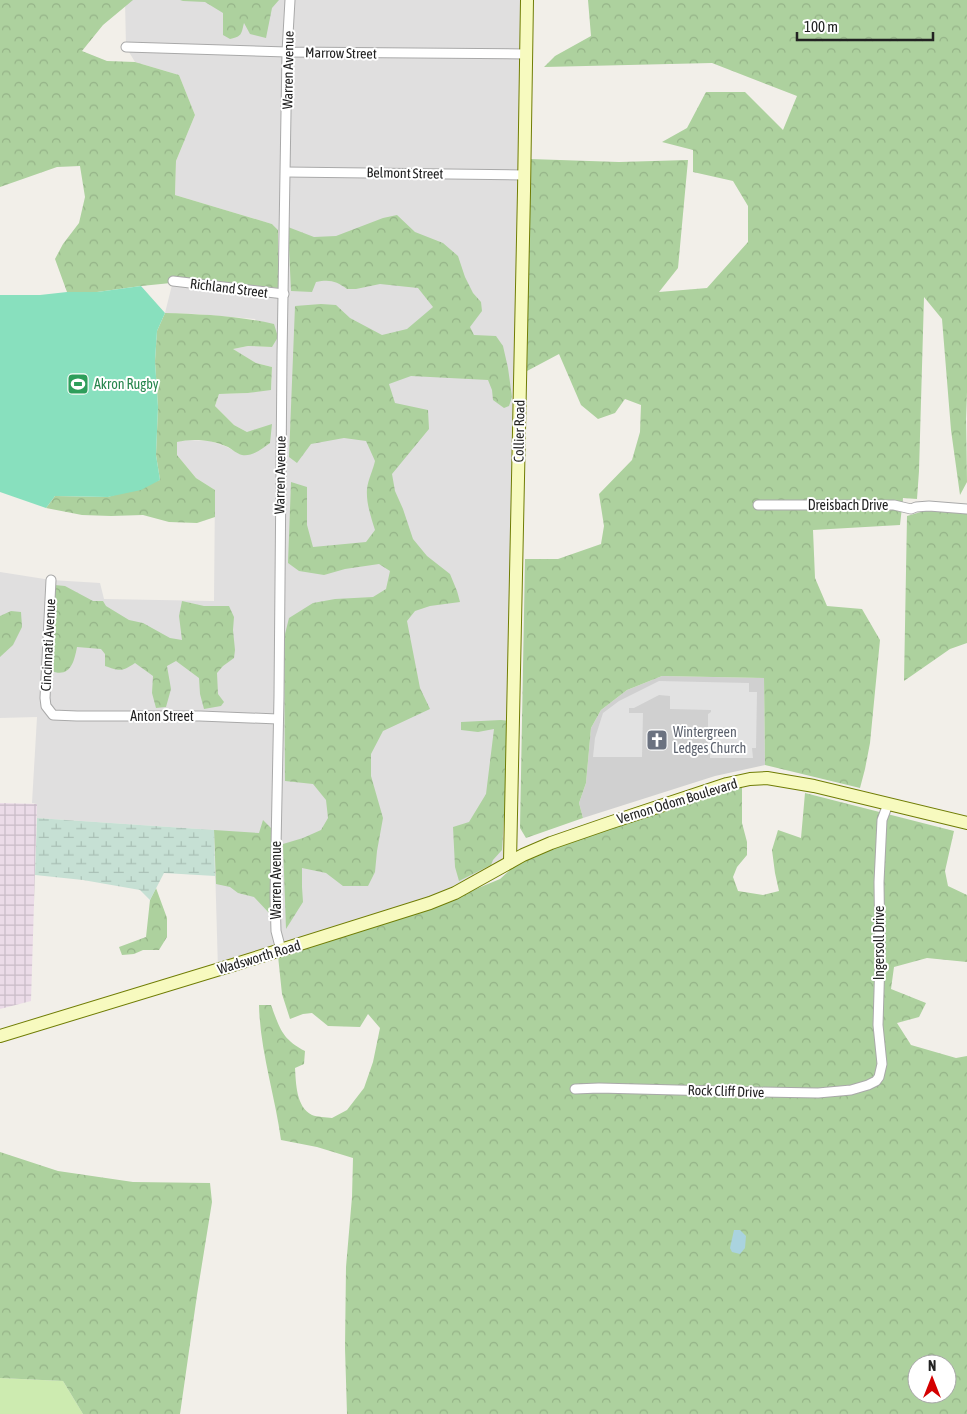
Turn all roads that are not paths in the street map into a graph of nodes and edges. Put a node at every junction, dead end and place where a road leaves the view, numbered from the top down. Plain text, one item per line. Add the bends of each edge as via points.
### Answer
1 (290, 0) edge
2 (527, 0) edge
3 (126, 47) dead end
4 (287, 52) junction
5 (526, 54) junction
6 (286, 172) junction
7 (524, 175) junction
8 (173, 281) dead end
9 (284, 294) junction
10 (758, 505) dead end
11 (967, 508) edge
12 (51, 580) dead end
13 (48, 709) joint
14 (278, 718) junction
15 (888, 804) junction
16 (967, 823) edge
17 (510, 862) junction
18 (281, 950) junction
19 (0, 1036) edge
20 (876, 1081) joint
21 (575, 1089) dead end

1 - 4 street, Warren Avenue
2 - 5 main road, Collier Road
3 - 4 street, Marrow Street
4 - 5 street, Marrow Street
4 - 6 street, Warren Avenue
5 - 7 main road, Collier Road
6 - 7 street, Belmont Street
6 - 9 street, Warren Avenue
7 - 17 main road, Collier Road
8 - 9 street, Richland Street
9 - 14 street, Warren Avenue
10 - 11 street, Dreisbach Drive
12 - 13 street, Cincinnati Avenue via 45,698
13 - 14 street, Anton Street via 53,715 78,716
14 - 18 street, Warren Avenue via 275,897 276,931
15 - 16 main road, Vernon Odom Boulevard
15 - 17 main road, Vernon Odom Boulevard via 783,780 750,779 551,843
15 - 20 street, Ingersoll Drive via 882,820 879,882 878,1024 882,1064
17 - 18 main road, Wadsworth Road via 430,904
18 - 19 main road, Wadsworth Road
20 - 21 street, Rock Cliff Drive via 850,1090 818,1093

